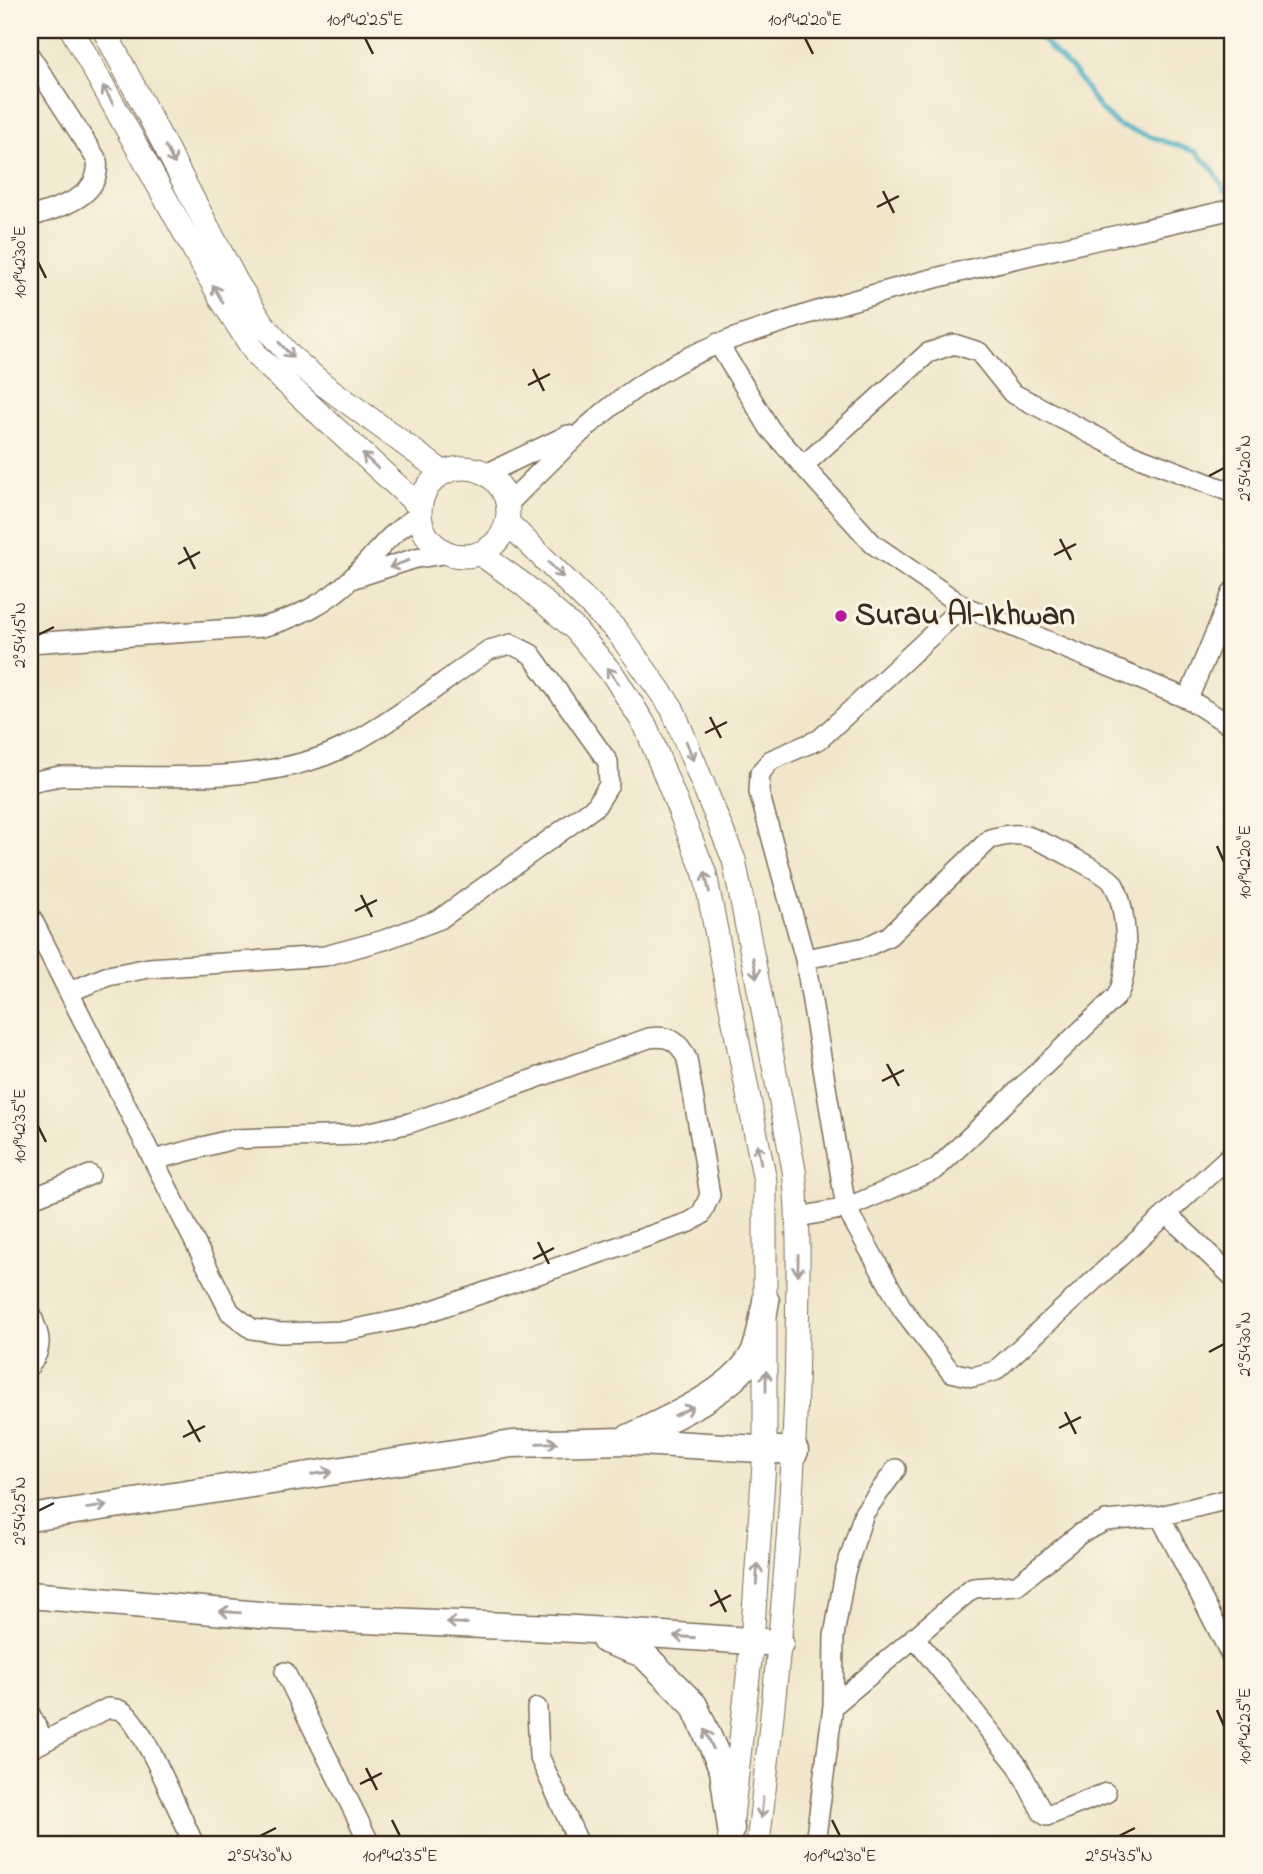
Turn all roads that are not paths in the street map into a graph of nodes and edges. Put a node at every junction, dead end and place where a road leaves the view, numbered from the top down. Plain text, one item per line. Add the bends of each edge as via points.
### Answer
1 (72, 30) edge
2 (104, 30) edge
3 (30, 56) edge
4 (1233, 209) edge
5 (30, 217) edge
6 (718, 343) junction
7 (582, 429) junction
8 (803, 466) junction
9 (444, 473) junction
10 (486, 474) junction
11 (1233, 493) edge
12 (420, 511) junction
13 (507, 514) junction
14 (449, 553) junction
15 (479, 554) junction
16 (351, 579) junction
17 (1233, 591) edge
18 (963, 606) junction
19 (30, 643) edge
20 (1188, 699) junction
21 (1233, 727) edge
22 (30, 782) edge
23 (30, 915) edge
24 (805, 959) junction
25 (69, 992) junction
26 (1233, 1153) edge
27 (154, 1160) junction
28 (90, 1175) dead end
29 (30, 1199) edge
30 (846, 1208) junction
31 (1167, 1213) junction
32 (799, 1217) junction
33 (1233, 1277) edge
34 (766, 1301) junction
35 (30, 1312) edge
36 (30, 1365) edge
37 (622, 1441) junction
38 (765, 1449) junction
39 (795, 1451) junction
40 (895, 1469) dead end
41 (1233, 1497) edge
42 (1160, 1516) junction
43 (30, 1518) edge
44 (30, 1595) edge
45 (576, 1629) junction
46 (914, 1637) junction
47 (752, 1642) junction
48 (780, 1643) junction
49 (1233, 1659) edge
50 (285, 1672) dead end
51 (833, 1706) junction
52 (537, 1708) dead end
53 (30, 1714) edge
54 (37, 1745) edge
55 (1107, 1793) dead end
56 (730, 1837) edge
57 (187, 1842) edge
58 (370, 1844) edge
59 (579, 1844) edge
60 (758, 1844) edge
61 (814, 1844) edge

12 -> 1 street via 258,356 223,302
2 -> 9 street via 262,323 290,356 324,385
3 - 5 street via 97,160 98,173 93,186 80,197
4 - 6 street via 876,293
6 - 7 street via 631,391
6 - 8 street via 770,429
7 - 10 street
7 - 13 street
8 - 11 street via 929,353 954,344 979,352 1012,393 1126,452
8 - 18 street via 873,544
9 - 10 street via 472,469
9 - 12 street via 428,488
10 - 13 street via 504,492
12 - 14 street via 429,539
12 - 16 street via 383,540
13 - 15 street via 497,541
13 -> 32 street via 617,631 672,708 734,860
14 - 15 street
14 -> 16 street via 416,558
34 -> 15 street via 765,1181 705,874 646,727 614,676 575,629
16 - 19 street via 301,614 262,627
17 - 20 street
18 - 20 street
18 - 24 street via 820,739 771,760 760,773 759,792
20 - 21 street
22 - 25 street via 60,776 249,773 300,763 347,746 489,650 511,645 531,654 608,762 609,785 596,806 440,919 325,956 149,968 108,976
23 - 25 street
24 - 30 street
24 - 30 street via 866,947 889,936 990,839 1008,835 1027,836 1105,875 1118,893 1125,933 1125,979 1116,998 935,1170
25 - 27 street
26 - 31 street
27 - 27 street via 233,1139 357,1135 397,1126 662,1036 682,1047 687,1059 710,1195 701,1215 690,1222 410,1318 345,1331 281,1333 252,1329 230,1312
28 - 29 street
30 - 31 street via 903,1310 951,1373 972,1377 995,1371
30 - 32 street
31 - 33 street
32 -> 39 street
37 -> 34 main road via 726,1385 755,1350
38 -> 34 street
35 - 36 street via 41,1336 39,1354
37 - 38 main road
43 -> 37 main road via 513,1444
38 - 39 main road
47 -> 38 street
39 - 48 street
40 - 51 street via 864,1513 845,1572 835,1636
41 - 42 street
42 - 46 street via 1092,1526 1017,1586 973,1588
42 - 49 street
45 -> 44 main road via 271,1616
47 -> 45 main road
56 -> 45 main road via 723,1770 694,1705 643,1654
46 - 51 street
46 - 55 street via 1018,1766 1047,1816
47 - 48 main road
47 - 56 street
48 -> 60 street
50 - 58 street
51 - 61 street
52 - 59 street via 539,1756
53 - 54 street
54 - 57 street via 108,1708 119,1709 127,1715

